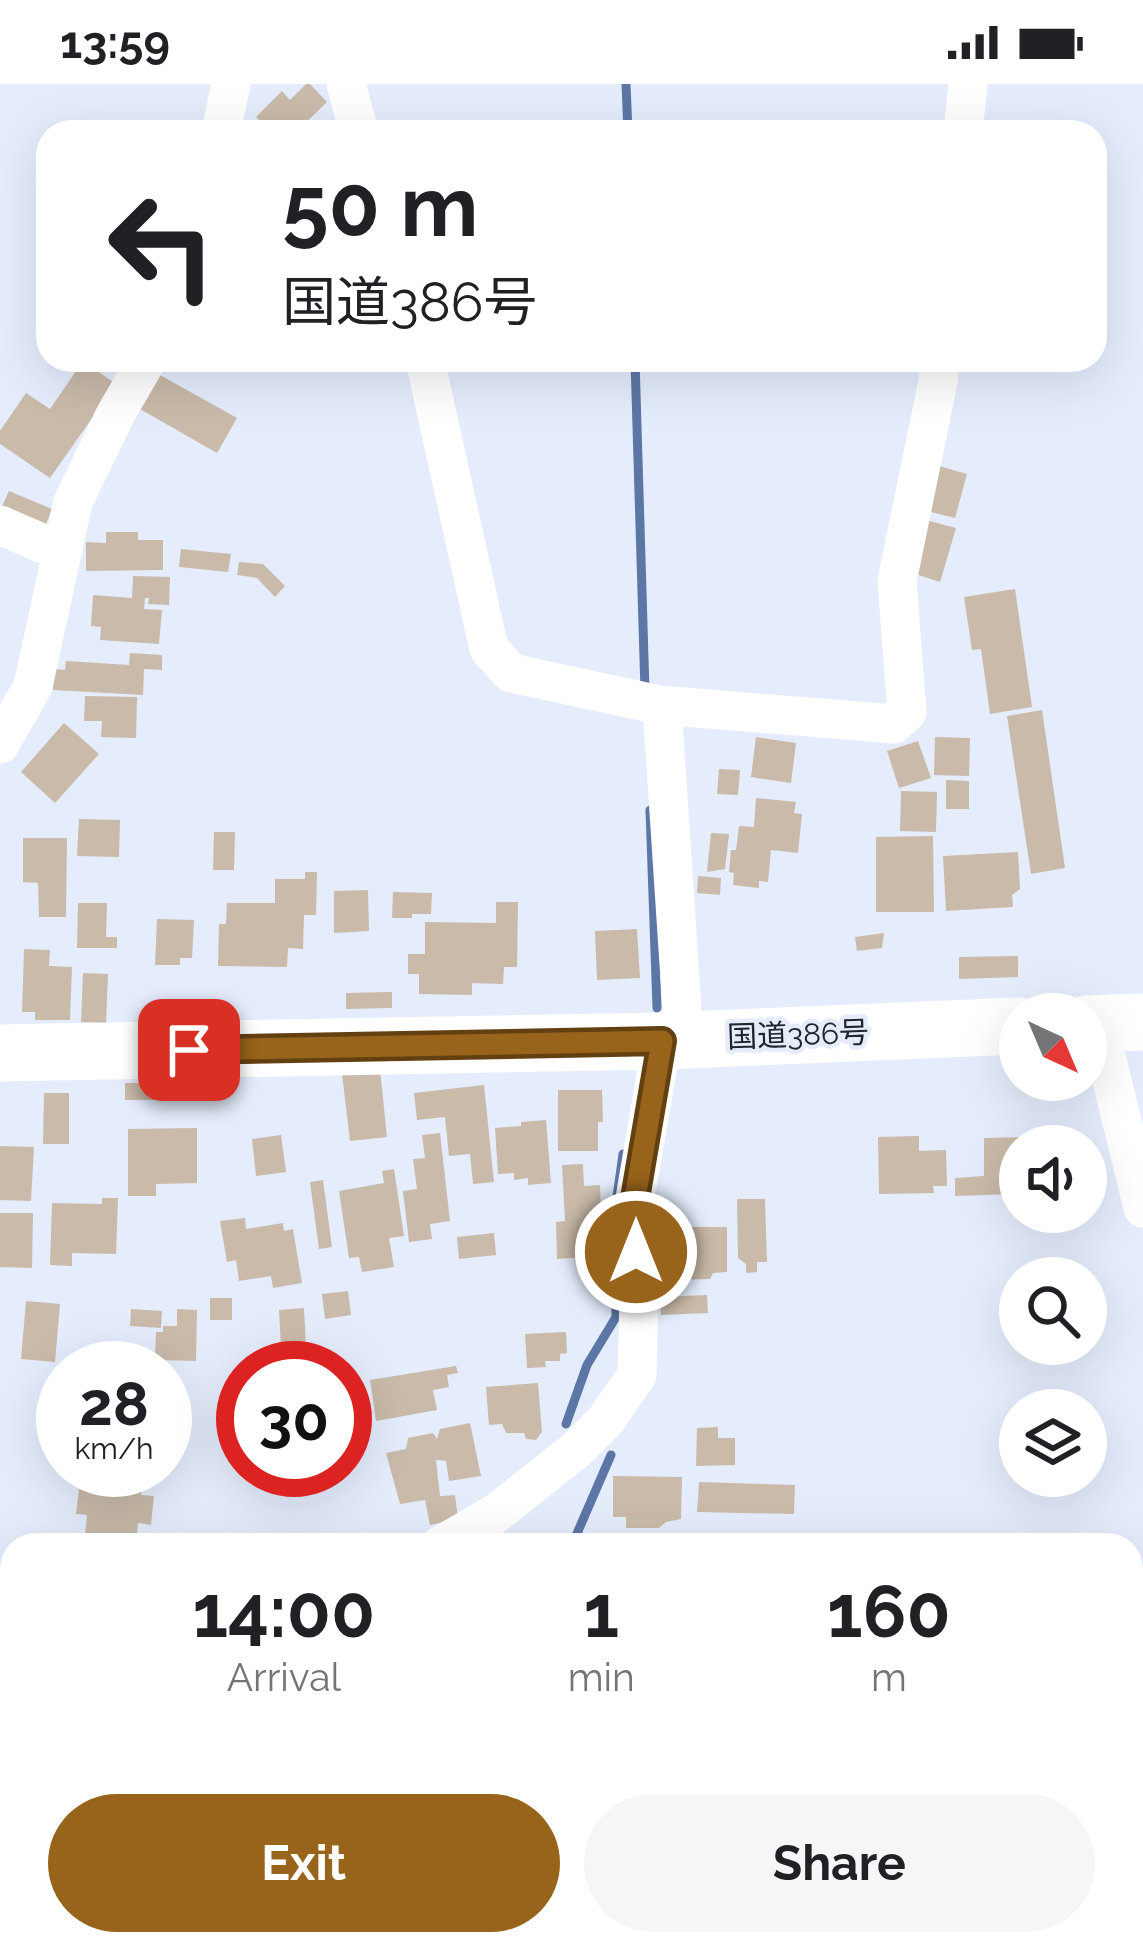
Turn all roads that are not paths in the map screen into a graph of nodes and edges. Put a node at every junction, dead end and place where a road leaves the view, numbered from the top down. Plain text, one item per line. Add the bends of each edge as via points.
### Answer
1 (231, 84) edge
2 (346, 84) edge
3 (968, 84) edge
4 (223, 120) edge
5 (356, 120) edge
6 (964, 120) edge
7 (140, 372) edge
8 (428, 372) edge
9 (939, 372) edge
10 (0, 525) edge
11 (62, 552) junction
12 (649, 703) junction
13 (0, 744) edge
14 (1109, 1023) edge
15 (999, 1028) edge
16 (673, 1041) junction
17 (0, 1053) edge
18 (1143, 1208) edge
19 (462, 1533) edge

1 - 4 street
2 - 5 street
3 - 6 street
7 - 11 street via 74,502
8 - 12 street via 489,649 511,673
9 - 12 street via 897,581 908,712 894,724
10 - 11 street
11 - 13 street via 33,686
12 - 16 street
14 - 18 street
15 - 16 highway, 国道386号
16 - 17 highway, 国道386号
16 - 19 street via 633,1210 637,1375 576,1450

